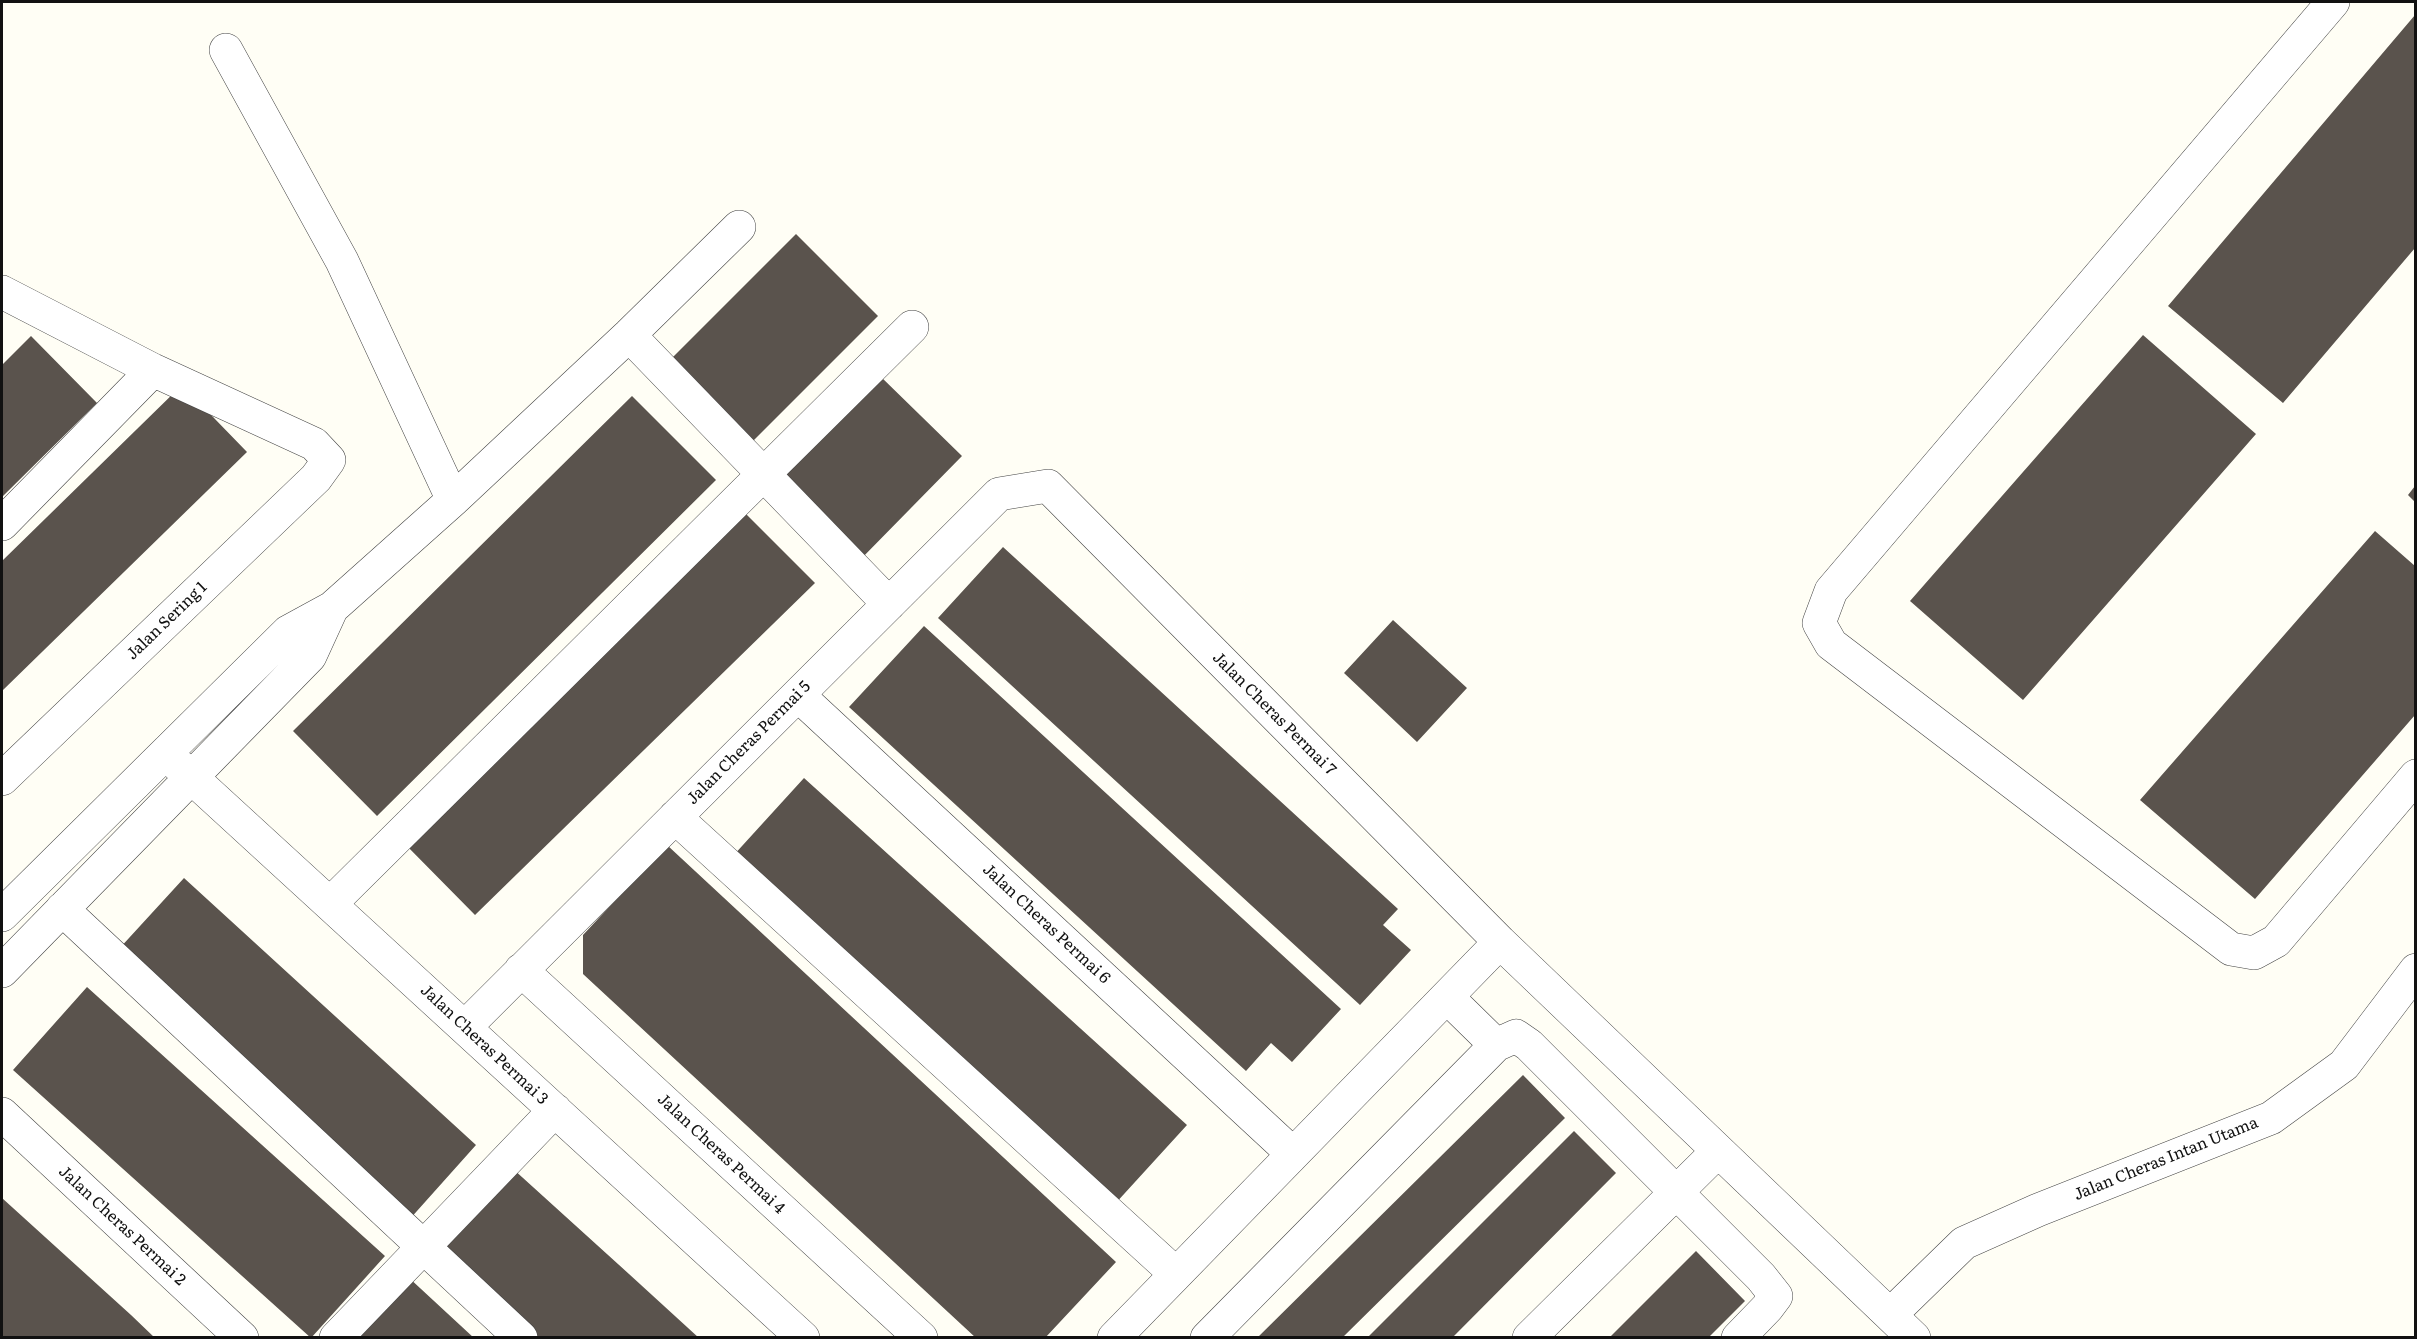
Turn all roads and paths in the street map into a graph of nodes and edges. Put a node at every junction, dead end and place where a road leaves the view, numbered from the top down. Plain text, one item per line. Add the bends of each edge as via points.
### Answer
1 (2333, 2) edge
2 (226, 50) dead end
3 (739, 227) dead end
4 (2, 292) edge
5 (912, 327) dead end
6 (628, 335) junction
7 (153, 370) junction
8 (764, 473) junction
9 (1048, 486) joint
10 (453, 500) junction
11 (2, 524) edge
12 (889, 604) junction
13 (332, 608) junction
14 (798, 695) junction
15 (166, 754) junction
16 (2415, 776) edge
17 (191, 777) junction
18 (2, 779) edge
19 (675, 817) junction
20 (330, 904) junction
21 (62, 909) junction
22 (2, 915) edge
23 (1500, 942) junction
24 (521, 970) junction
25 (2415, 970) edge
26 (2, 971) edge
27 (1447, 997) junction
28 (465, 1027) junction
29 (1496, 1046) junction
30 (555, 1110) junction
31 (2, 1114) edge
32 (1718, 1151) junction
33 (1293, 1154) junction
34 (1676, 1193) junction
35 (423, 1246) junction
36 (1176, 1274) junction
37 (1890, 1315) junction
38 (228, 1333) edge
39 (336, 1338) edge
40 (521, 1338) edge
41 (803, 1338) edge
42 (921, 1338) edge
43 (1114, 1338) edge
44 (1207, 1338) edge
45 (1529, 1338) edge
46 (1738, 1338) edge
47 (1914, 1338) edge

1 - 16 street via 1831,591 1819,623 1831,644 2231,949 2254,953 2276,941
2 - 10 street via 342,261
3 - 6 street
4 - 7 street
5 - 8 street
6 - 8 street
6 - 10 street
7 - 11 street
7 - 18 street, Jalan Sering 1 via 314,444 329,460 316,478
8 - 12 street
8 - 20 street
9 - 12 street, Jalan Cheras Permai 5 via 999,494
9 - 23 street, Jalan Cheras Permai 7
10 - 13 street
12 - 14 street, Jalan Cheras Permai 5
13 - 15 street via 288,632
13 - 17 street via 309,656
14 - 19 street, Jalan Cheras Permai 5
14 - 33 street, Jalan Cheras Permai 6
15 - 17 street, Jalan Cheras Permai 3
15 - 22 street
17 - 20 street, Jalan Cheras Permai 3
17 - 21 street
19 - 24 street, Jalan Cheras Permai 5
19 - 36 street
20 - 28 street, Jalan Cheras Permai 3
21 - 26 street
21 - 35 street
23 - 27 street
23 - 32 street, Jalan Cheras Permai 7
24 - 28 street, Jalan Cheras Permai 5
24 - 42 street, Jalan Cheras Permai 4
25 - 37 street, Jalan Cheras Intan Utama via 2344,1065 2271,1118 2037,1210 1964,1243
27 - 29 street
27 - 33 street
28 - 30 street, Jalan Cheras Permai 3
29 - 34 street via 1516,1036 1529,1045
29 - 44 street
30 - 35 street
30 - 41 street, Jalan Cheras Permai 3
31 - 38 street, Jalan Cheras Permai 2
32 - 34 street
32 - 37 street, Jalan Cheras Permai 7
33 - 36 street
34 - 45 street
34 - 46 street via 1776,1296
35 - 39 street
35 - 40 street
36 - 43 street
37 - 47 street, Jalan Cheras Permai 7

